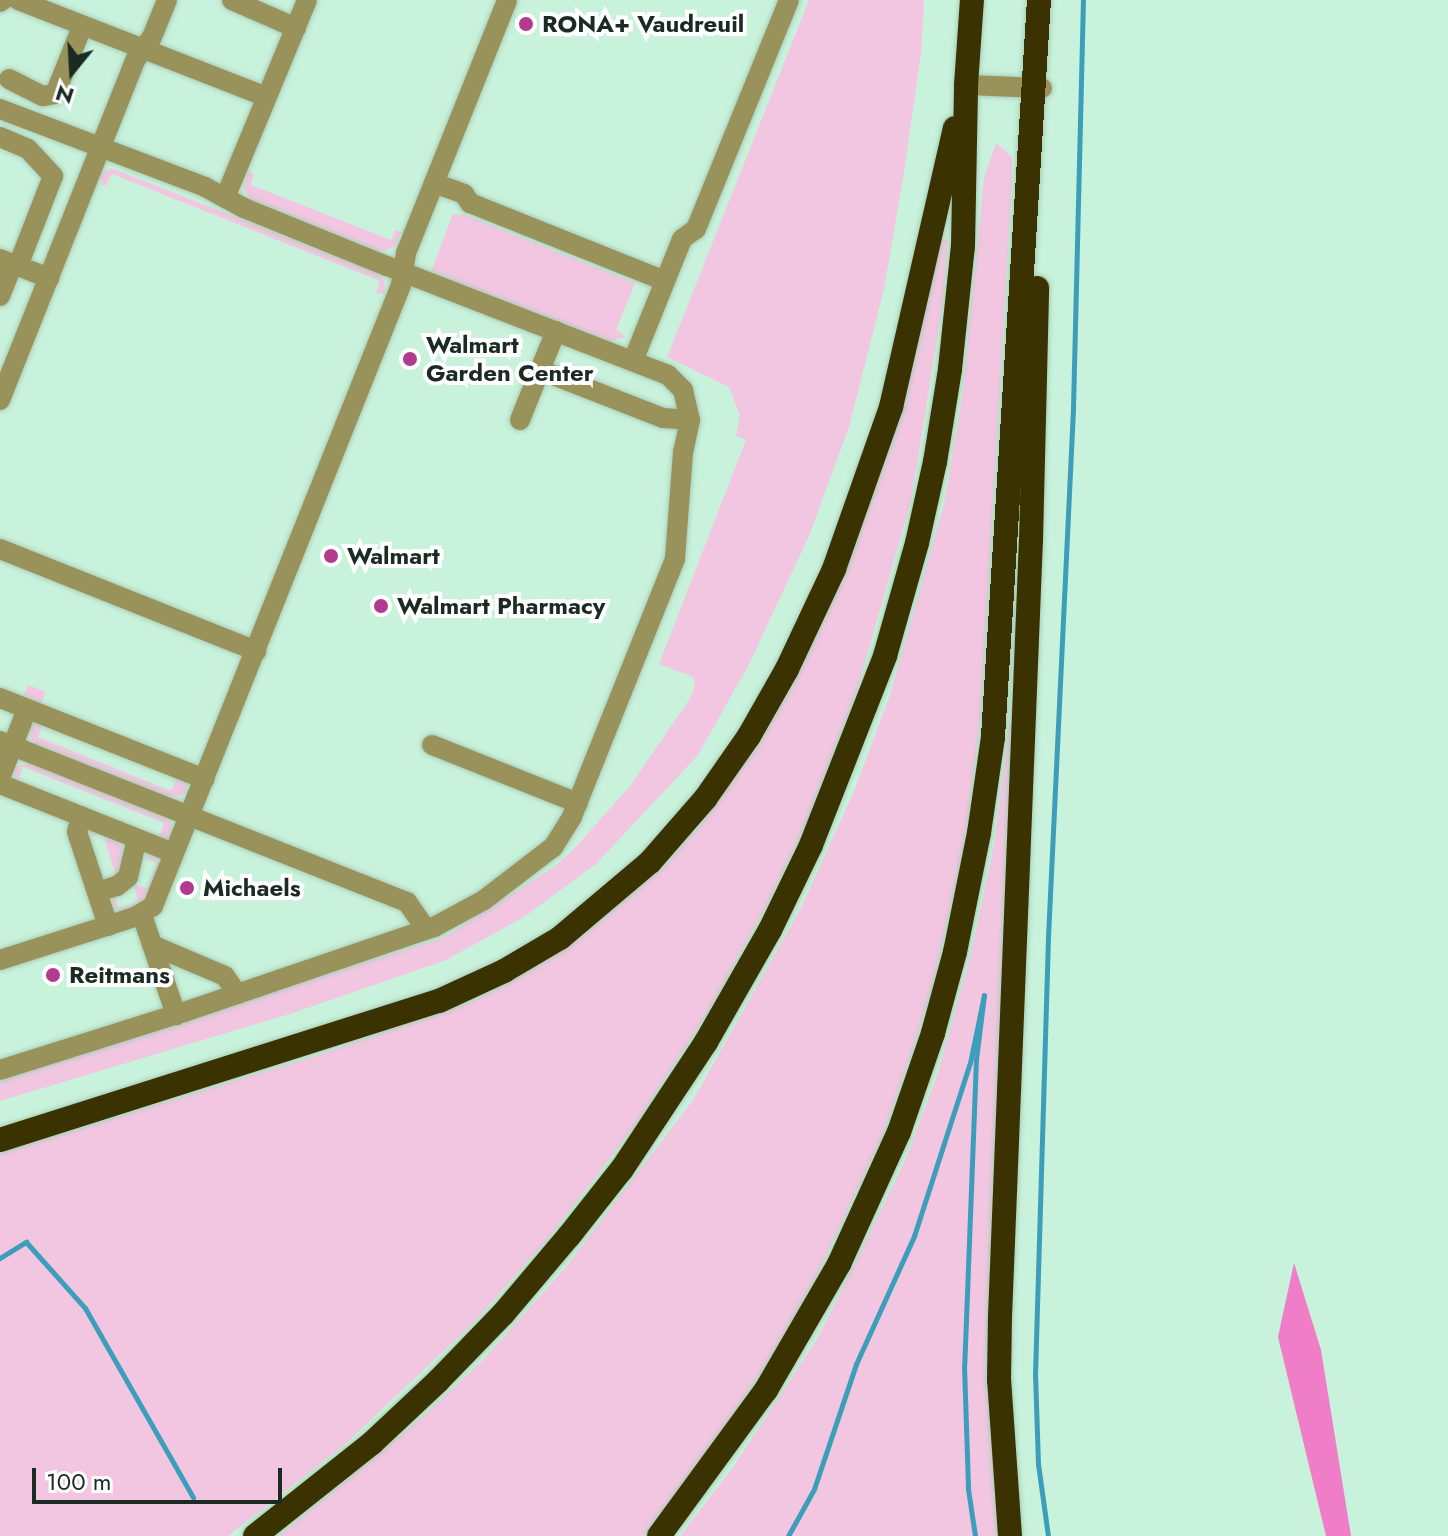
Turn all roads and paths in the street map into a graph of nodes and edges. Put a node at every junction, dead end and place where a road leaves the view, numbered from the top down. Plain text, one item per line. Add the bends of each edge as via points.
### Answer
1 (16, 0) edge
2 (167, 0) edge
3 (232, 0) edge
4 (307, 0) edge
5 (507, 0) edge
6 (789, 0) edge
7 (972, 0) edge
8 (1042, 0) edge
9 (64, 9) edge
10 (82, 27) junction
11 (296, 28) junction
12 (143, 49) junction
13 (9, 79) dead end
14 (966, 85) junction
15 (1038, 88) junction
16 (267, 97) junction
17 (0, 109) edge
18 (0, 137) edge
19 (99, 149) junction
20 (0, 150) edge
21 (43, 165) junction
22 (434, 183) junction
23 (62, 187) dead end
24 (225, 198) junction
25 (15, 265) edge
26 (403, 272) junction
27 (49, 278) junction
28 (665, 281) junction
29 (0, 296) edge
30 (556, 331) junction
31 (633, 361) junction
32 (540, 370) junction
33 (0, 400) edge
34 (520, 420) dead end
35 (690, 420) junction
36 (0, 549) edge
37 (256, 651) junction
38 (0, 698) edge
39 (27, 709) junction
40 (6, 743) edge
41 (432, 745) dead end
42 (0, 778) edge
43 (205, 779) junction
44 (0, 784) edge
45 (578, 803) junction
46 (190, 815) junction
47 (81, 816) junction
48 (137, 839) junction
49 (173, 853) junction
50 (97, 892) junction
51 (142, 915) junction
52 (108, 926) junction
53 (426, 929) junction
54 (152, 945) junction
55 (0, 960) edge
56 (237, 994) junction
57 (176, 1015) junction
58 (0, 1070) edge
59 (0, 1140) edge
60 (255, 1536) edge
61 (659, 1536) edge
62 (1010, 1536) edge

1 - 9 lane
2 - 12 lane
3 - 11 lane
4 - 11 lane
5 - 22 lane
6 - 28 lane via 696,229 682,239
7 - 14 highway
8 - 15 highway
9 - 10 lane
10 - 12 lane
10 - 13 lane via 55,94 43,96
11 - 16 lane
12 - 16 lane
12 - 19 lane
14 - 15 lane
14 - 59 highway via 898,384 855,516 775,691 730,765 681,829 628,883 575,926 470,988 369,1026
14 - 60 highway via 960,279 929,491 880,670 792,885 687,1074 561,1246 438,1381 372,1443
15 - 61 highway via 993,737 948,978 899,1132 839,1264 766,1390
15 - 62 highway via 1031,540 1000,1317
16 - 24 lane
17 - 19 lane
18 - 21 lane via 28,149
19 - 24 lane
19 - 27 lane
20 - 21 lane
21 - 25 lane via 53,176
22 - 26 lane
22 - 28 lane via 464,194 470,203
23 - 25 lane
24 - 26 lane
25 - 27 lane
25 - 29 lane
26 - 30 lane
26 - 37 lane
27 - 33 lane
28 - 31 lane
30 - 31 lane
30 - 32 lane
31 - 35 lane via 678,383
32 - 34 lane
32 - 35 lane via 663,418
35 - 45 lane via 675,559
36 - 37 lane
37 - 43 lane
38 - 39 lane
39 - 40 lane
39 - 43 lane
40 - 42 lane
40 - 46 lane
41 - 45 lane
43 - 46 lane
44 - 47 lane
45 - 53 lane via 564,834 543,856 484,900
46 - 49 lane
46 - 53 lane via 407,902
47 - 48 lane
47 - 50 lane via 77,832
48 - 49 lane
48 - 50 lane via 128,877
49 - 51 lane via 153,906
50 - 52 lane
51 - 52 lane
51 - 54 lane
52 - 55 lane
53 - 56 lane
54 - 56 lane via 225,976
54 - 57 lane
56 - 57 lane
57 - 58 lane

